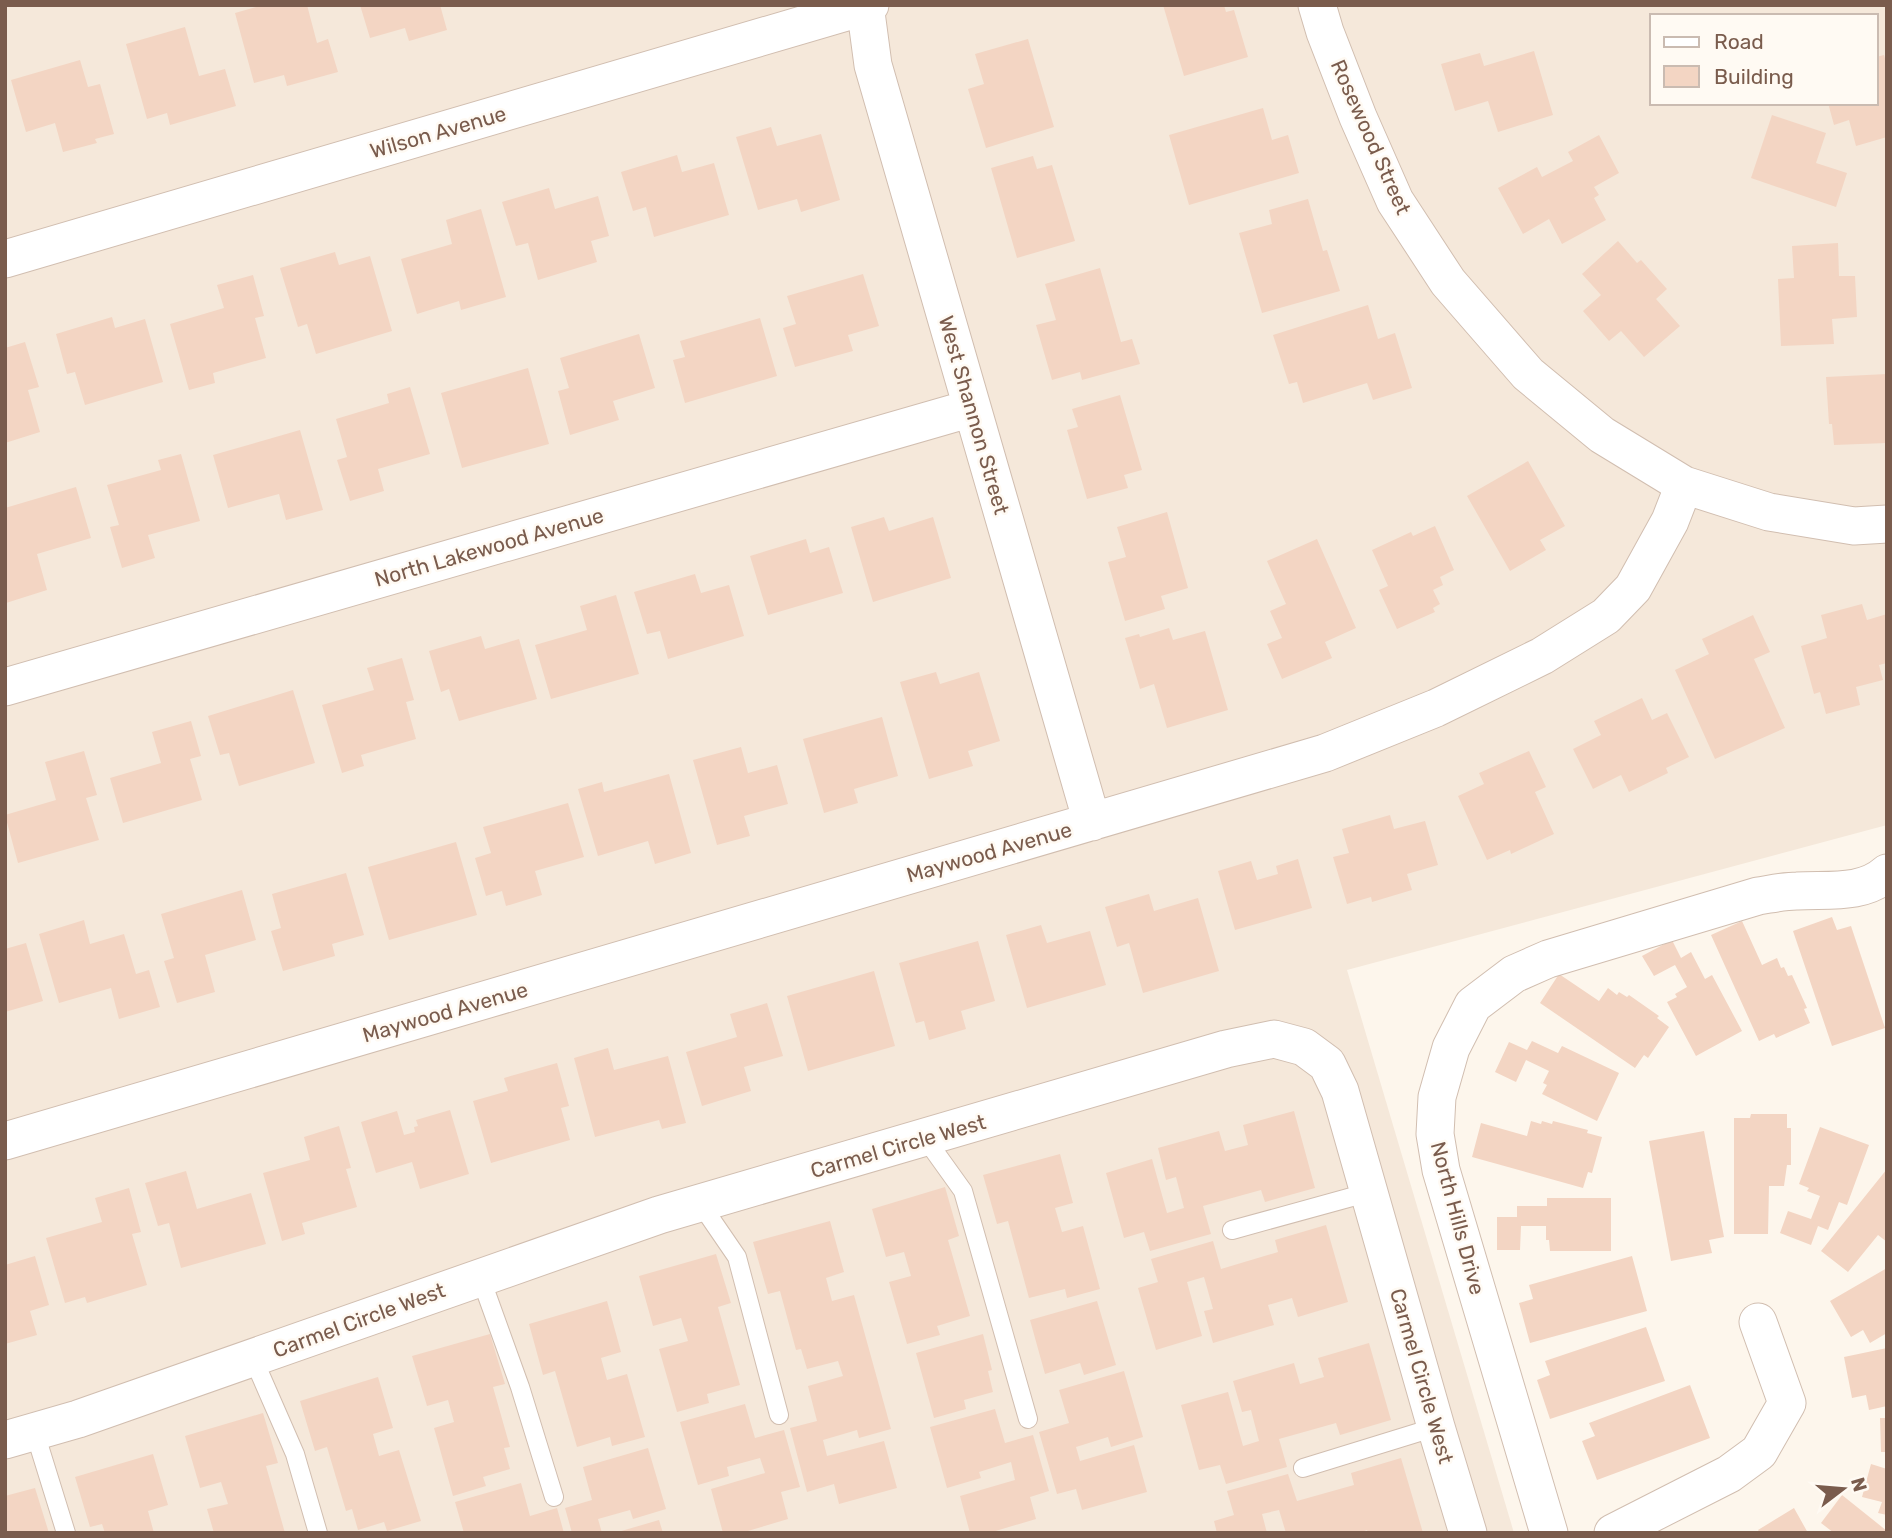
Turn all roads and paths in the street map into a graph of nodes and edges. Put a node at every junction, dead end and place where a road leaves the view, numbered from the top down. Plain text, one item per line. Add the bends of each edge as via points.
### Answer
1 (1317, 5) edge
2 (867, 6) edge
3 (5, 259) edge
4 (972, 408) junction
5 (1684, 485) junction
6 (1887, 524) edge
7 (5, 687) edge
8 (1092, 822) junction
9 (1887, 873) edge
10 (925, 1138) junction
11 (5, 1141) edge
12 (1370, 1192) junction
13 (700, 1203) junction
14 (1232, 1230) dead end
15 (480, 1276) junction
16 (1758, 1322) dead end
17 (253, 1359) junction
18 (779, 1415) dead end
19 (1028, 1419) dead end
20 (1436, 1427) junction
21 (20, 1436) edge
22 (1303, 1468) dead end
23 (554, 1497) dead end
24 (66, 1533) edge
25 (318, 1533) edge
26 (1468, 1533) edge
27 (1549, 1533) edge
28 (1613, 1533) edge

1 - 5 street, Rosewood Street via 1395,201 1448,282 1528,374 1602,435
2 - 3 street, Wilson Avenue
2 - 4 street, West Shannon Street via 873,65
4 - 7 street, North Lakewood Avenue
4 - 8 street, West Shannon Street
5 - 6 street via 1769,512 1854,526
5 - 8 street, Maywood Avenue via 1670,522 1633,588 1606,616 1542,656 1436,708 1325,753
8 - 11 street, Maywood Avenue
9 - 27 street, North Hills Drive via 1855,889 1758,896 1548,959 1514,974 1473,1005 1451,1048 1437,1097 1435,1133 1441,1170
10 - 12 street, Carmel Circle West via 1226,1049 1275,1039 1304,1047 1327,1064 1340,1091
10 - 13 street, Carmel Circle West
10 - 19 lane via 963,1191
12 - 14 lane
12 - 20 street, Carmel Circle West
13 - 15 street, Carmel Circle West
13 - 18 lane via 737,1257
15 - 17 street, Carmel Circle West
15 - 23 lane
16 - 28 street via 1787,1403 1759,1452 1729,1474
17 - 21 street, Carmel Circle West
17 - 25 lane via 295,1454
20 - 22 lane
20 - 26 street, Carmel Circle West
21 - 24 lane

